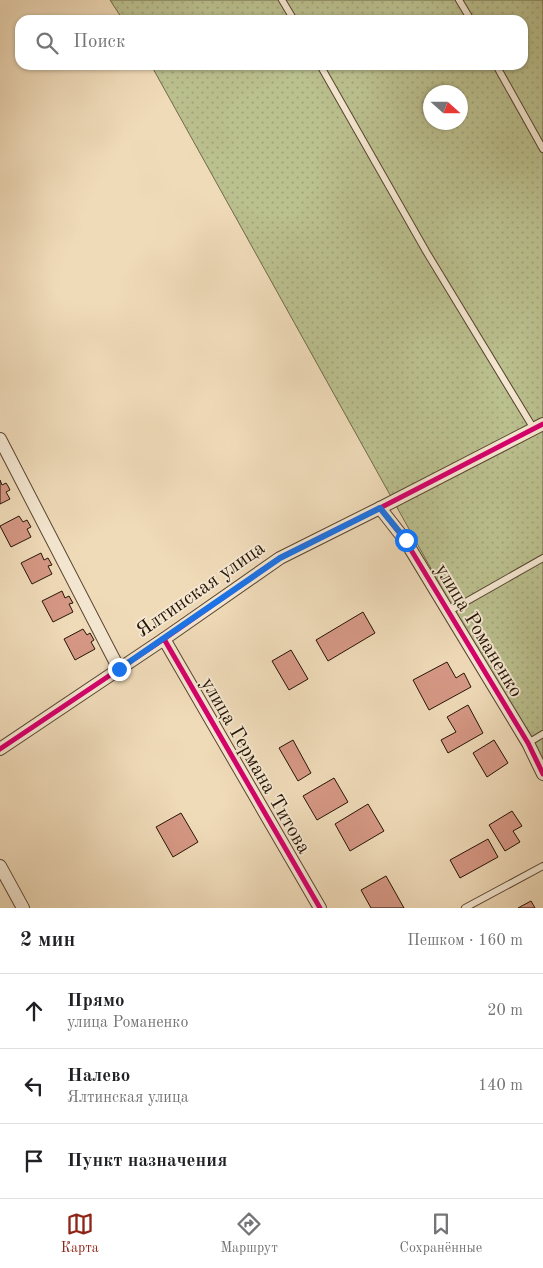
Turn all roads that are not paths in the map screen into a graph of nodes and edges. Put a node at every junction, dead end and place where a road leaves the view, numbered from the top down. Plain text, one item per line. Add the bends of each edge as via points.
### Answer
1 (282, 0) edge
2 (459, 0) edge
3 (291, 15) edge
4 (468, 15) edge
5 (323, 70) edge
6 (499, 70) edge
7 (543, 149) edge
8 (538, 427) edge
9 (0, 439) edge
10 (380, 508) junction
11 (543, 558) edge
12 (448, 612) junction
13 (164, 639) junction
14 (119, 669) junction
15 (543, 734) edge
16 (528, 743) junction
17 (0, 749) edge
18 (543, 774) edge
19 (0, 866) edge
20 (543, 866) edge
21 (23, 908) edge
22 (320, 908) edge
23 (465, 908) edge

1 - 3 lane
2 - 4 lane
5 - 8 lane via 427,253
6 - 7 lane
8 - 10 street, Ялтинская улица
9 - 14 street
10 - 12 street, улица Романенко via 406,540
10 - 13 street, Ялтинская улица via 280,558
11 - 12 lane
12 - 16 street, улица Романенко
13 - 14 street, Ялтинская улица
13 - 22 street, улица Германа Титова
14 - 17 street, Ялтинская улица
15 - 16 lane
16 - 18 street, улица Романенко
19 - 21 street
20 - 23 lane

